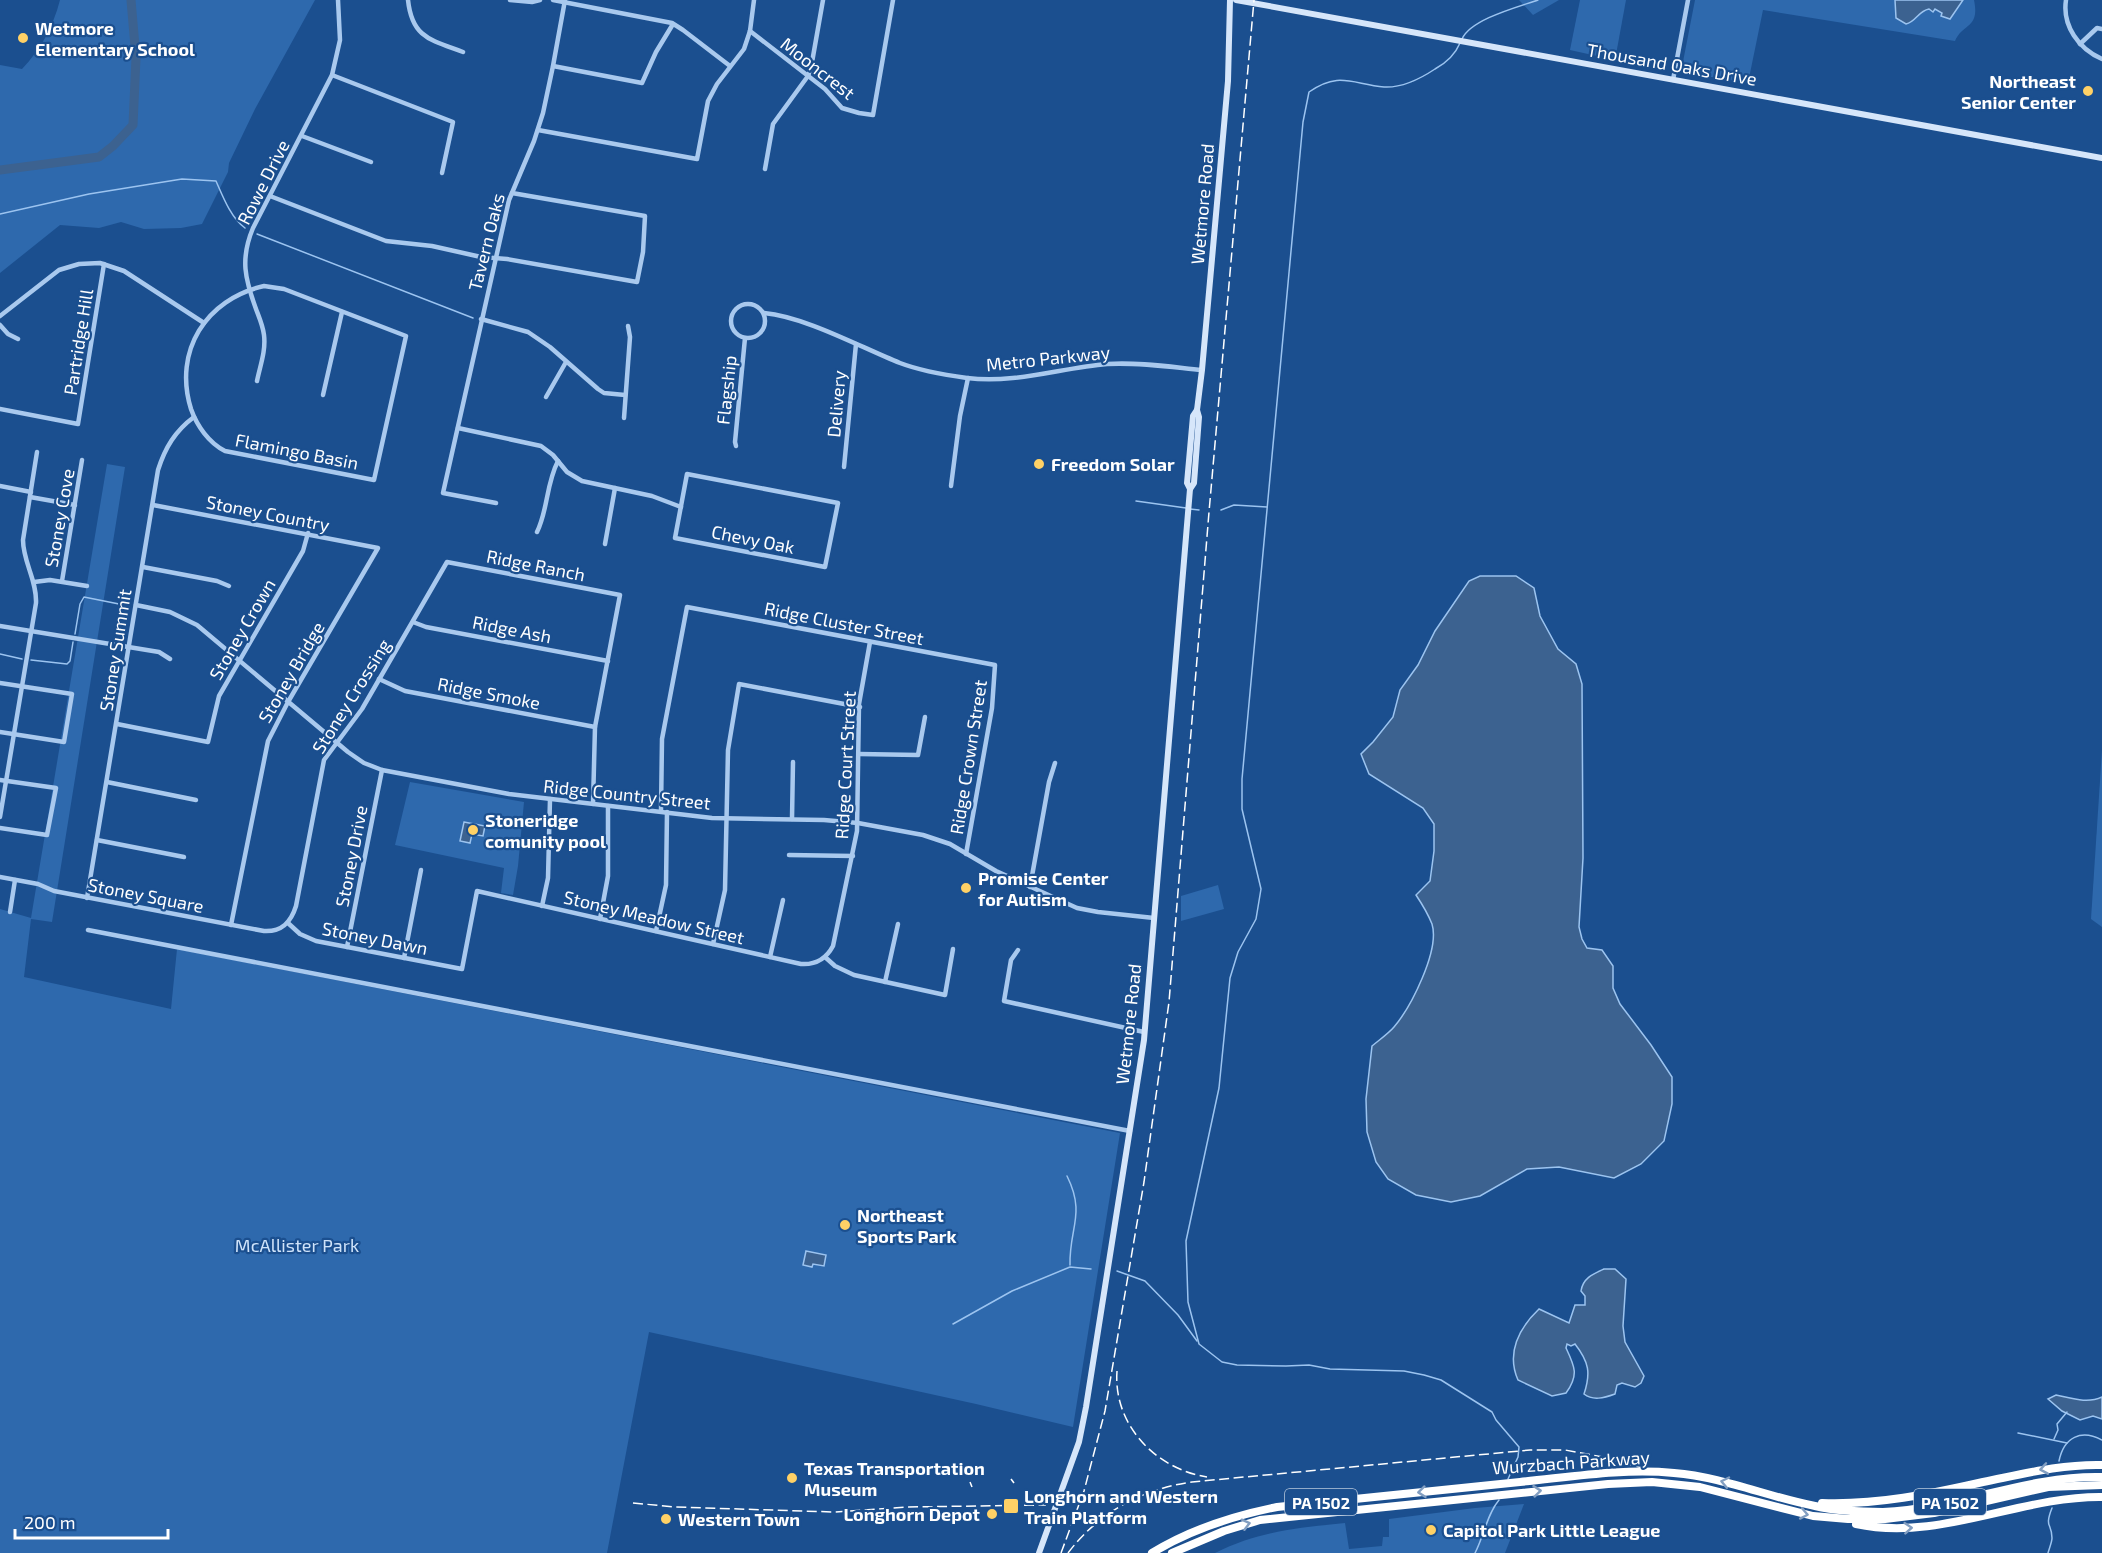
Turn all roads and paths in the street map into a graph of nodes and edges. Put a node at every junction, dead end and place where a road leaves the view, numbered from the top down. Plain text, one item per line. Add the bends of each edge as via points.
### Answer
1 (338, 0) edge
2 (408, 0) edge
3 (510, 0) edge
4 (540, 0) edge
5 (553, 0) edge
6 (754, 0) edge
7 (823, 0) edge
8 (893, 0) edge
9 (1230, 0) edge
10 (1236, 0) edge
11 (1688, 0) edge
12 (2066, 0) edge
13 (565, 1) edge
14 (673, 24) junction
15 (2102, 29) edge
16 (750, 31) junction
17 (2080, 44) junction
18 (463, 52) dead end
19 (2102, 58) edge
20 (553, 66) junction
21 (730, 66) junction
22 (332, 75) junction
23 (808, 76) junction
24 (1673, 80) junction
25 (538, 130) junction
26 (302, 136) junction
27 (2102, 158) edge
28 (371, 162) dead end
29 (765, 169) dead end
30 (442, 173) dead end
31 (512, 193) junction
32 (270, 196) junction
33 (495, 258) junction
34 (104, 264) junction
35 (250, 290) junction
36 (342, 312) junction
37 (764, 314) junction
38 (0, 316) edge
39 (482, 320) junction
40 (204, 323) junction
41 (0, 325) edge
42 (628, 326) dead end
43 (745, 338) junction
44 (18, 339) dead end
45 (856, 344) junction
46 (566, 362) junction
47 (1202, 370) junction
48 (968, 378) junction
49 (256, 381) dead end
50 (323, 394) dead end
51 (626, 395) junction
52 (546, 397) dead end
53 (0, 409) edge
54 (194, 417) junction
55 (624, 418) dead end
56 (458, 428) junction
57 (736, 446) dead end
58 (38, 452) dead end
59 (82, 460) dead end
60 (558, 461) junction
61 (844, 467) dead end
62 (0, 486) edge
63 (951, 486) dead end
64 (615, 488) junction
65 (31, 495) junction
66 (496, 503) dead end
67 (75, 505) junction
68 (153, 505) junction
69 (681, 507) junction
70 (537, 532) dead end
71 (308, 533) junction
72 (604, 544) dead end
73 (378, 548) joint
74 (447, 562) joint
75 (143, 567) junction
76 (62, 581) junction
77 (34, 582) junction
78 (87, 586) dead end
79 (229, 586) dead end
80 (136, 605) junction
81 (413, 622) junction
82 (0, 626) edge
83 (32, 631) junction
84 (870, 642) junction
85 (130, 647) junction
86 (170, 659) dead end
87 (239, 661) junction
88 (608, 661) junction
89 (995, 665) joint
90 (380, 679) junction
91 (0, 682) edge
92 (22, 686) junction
93 (288, 702) junction
94 (860, 707) junction
95 (925, 717) dead end
96 (117, 724) junction
97 (596, 727) junction
98 (0, 732) edge
99 (14, 734) junction
100 (337, 743) junction
101 (859, 754) junction
102 (793, 762) dead end
103 (1055, 763) dead end
104 (382, 770) junction
105 (3, 780) edge
106 (107, 782) junction
107 (550, 799) junction
108 (195, 800) dead end
109 (592, 804) junction
110 (608, 806) junction
111 (664, 812) junction
112 (0, 817) edge
113 (726, 818) junction
114 (792, 819) junction
115 (858, 823) junction
116 (0, 828) edge
117 (98, 840) junction
118 (966, 854) junction
119 (789, 855) dead end
120 (853, 856) junction
121 (184, 857) dead end
122 (421, 870) dead end
123 (0, 877) edge
124 (15, 880) junction
125 (1030, 887) junction
126 (87, 898) junction
127 (783, 900) dead end
128 (542, 906) junction
129 (9, 912) dead end
130 (1154, 918) junction
131 (600, 919) junction
132 (288, 924) junction
133 (898, 924) dead end
134 (231, 925) junction
135 (88, 930) dead end
136 (656, 931) junction
137 (713, 944) junction
138 (347, 947) junction
139 (953, 949) dead end
140 (1018, 950) dead end
141 (770, 957) junction
142 (825, 957) junction
143 (404, 958) junction
144 (462, 969) joint
145 (885, 982) junction
146 (1144, 1032) junction
147 (1130, 1131) junction
148 (2102, 1465) edge
149 (2102, 1477) edge
150 (2102, 1485) edge
151 (2102, 1497) edge
152 (1798, 1502) junction
153 (1829, 1518) junction
154 (1039, 1553) edge
155 (1152, 1553) edge
156 (1172, 1553) edge

1 - 22 street, Rowe Drive via 340,40
2 - 18 street via 419,32
3 - 4 street
5 - 13 street
6 - 16 street
7 - 23 street
8 - 23 street, Mooncrest via 873,115 842,108
9 - 47 main road, Wetmore Road via 1228,81
10 - 24 main road, Thousand Oaks Drive
11 - 24 street
12 - 17 street via 2070,28
13 - 14 street
13 - 20 street, Tavern Oaks
14 - 20 street via 642,82
14 - 21 street
15 - 17 street via 2097,28
16 - 21 street via 744,49
16 - 23 street, Mooncrest
17 - 19 street
20 - 25 street, Tavern Oaks
21 - 25 street via 708,101 697,159
22 - 26 street, Rowe Drive
22 - 30 street via 453,122
23 - 29 street via 773,124
24 - 27 main road, Thousand Oaks Drive
25 - 31 street, Tavern Oaks
26 - 28 street
26 - 32 street, Rowe Drive
31 - 33 street, Tavern Oaks
31 - 33 street via 645,216 637,282
32 - 33 street via 386,241
32 - 35 street, Rowe Drive via 245,252
33 - 39 street, Tavern Oaks
34 - 38 street via 79,264 59,270
34 - 40 street via 124,272
34 - 53 street, Partridge Hill via 78,424
35 - 36 street via 264,286 279,288
35 - 40 street via 226,302
35 - 49 street, Rowe Drive via 264,335
36 - 50 street
36 - 54 street, Flamingo Basin via 406,336 374,480 225,451 209,439
37 - 43 street, Flagship via 765,324 760,333
37 - 43 street, Flagship via 752,304 735,310 731,325
37 - 45 street, Metro Parkway via 781,316
39 - 46 street via 528,332
39 - 56 street, Tavern Oaks
40 - 54 street via 191,346 186,370
41 - 44 street
42 - 51 street
43 - 57 street, Flagship
45 - 48 street, Metro Parkway via 913,367
45 - 61 street, Delivery
46 - 51 street via 604,393
46 - 52 street
47 - 48 street, Metro Parkway via 1118,364 1022,378
47 - 130 main road, Wetmore Road
48 - 63 street
51 - 55 street
54 - 68 street, Stoney Summit via 177,432 162,457
56 - 60 street via 541,446
56 - 66 street, Tavern Oaks via 443,493
58 - 65 street
59 - 67 street, Stoney Cove
60 - 64 street via 582,481
60 - 70 street
62 - 65 street
64 - 69 street
64 - 72 street
65 - 67 street
65 - 77 street via 23,550
67 - 76 street, Stoney Cove
68 - 71 street, Stoney Country
68 - 75 street, Stoney Summit
69 - 69 street, Chevy Oak via 675,538 825,567 838,503 687,474
71 - 73 street, Stoney Country
71 - 87 street, Stoney Crown via 303,551
73 - 93 street, Stoney Bridge
74 - 81 street, Stoney Crossing
74 - 88 street, Ridge Ranch via 620,595
75 - 79 street
75 - 80 street, Stoney Summit
76 - 77 street
76 - 78 street
77 - 83 street
80 - 85 street, Stoney Summit
80 - 87 street, Ridge Country Street via 188,620
81 - 88 street, Ridge Ash
81 - 90 street, Stoney Crossing
82 - 83 street
83 - 85 street
83 - 92 street
84 - 89 street, Ridge Cluster Street
84 - 94 street, Ridge Court Street
84 - 111 street, Ridge Cluster Street via 687,607 662,739
85 - 86 street via 164,653
85 - 96 street, Stoney Summit
87 - 93 street, Ridge Country Street
87 - 96 street, Stoney Crown via 219,696 208,742
88 - 97 street
89 - 118 street, Ridge Crown Street via 992,708
90 - 97 street, Ridge Smoke via 405,691
90 - 100 street, Stoney Crossing
91 - 92 street
92 - 99 street
92 - 99 street via 72,694 64,742
93 - 100 street, Ridge Country Street
93 - 134 street, Stoney Bridge via 268,741
94 - 101 street, Ridge Court Street
94 - 113 street via 739,684 728,741
95 - 101 street via 918,755
96 - 106 street, Stoney Summit
97 - 109 street
98 - 99 street
99 - 105 street
100 - 104 street, Ridge Country Street via 364,763
100 - 132 street, Stoney Crossing via 322,766 296,906
101 - 115 street, Ridge Court Street
102 - 114 street
103 - 125 street
104 - 107 street, Ridge Country Street
104 - 138 street, Stoney Drive
105 - 112 street
105 - 116 street via 56,788 47,835
106 - 108 street
106 - 117 street, Stoney Summit
107 - 109 street, Ridge Country Street
107 - 128 street via 548,878
109 - 110 street, Ridge Country Street
110 - 111 street, Ridge Country Street
110 - 131 street via 608,876
111 - 113 street, Ridge Country Street
111 - 136 street via 666,885
113 - 114 street, Ridge Country Street
113 - 137 street via 725,890
114 - 115 street, Ridge Country Street
115 - 118 street, Ridge Country Street via 924,835
115 - 120 street, Ridge Court Street
117 - 121 street
117 - 126 street, Stoney Summit
118 - 125 street, Ridge Country Street
119 - 120 street
120 - 142 street, Ridge Court Street via 833,946
122 - 143 street
123 - 124 street, Stoney Square
124 - 126 street, Stoney Square
124 - 129 street
125 - 130 street, Ridge Country Street via 1088,910
126 - 134 street, Stoney Square
127 - 141 street
128 - 131 street, Stoney Meadow Street
128 - 144 street, Stoney Meadow Street via 477,891
130 - 146 main road, Wetmore Road
131 - 136 street, Stoney Meadow Street
132 - 134 street, Stoney Square via 270,931
132 - 138 street, Stoney Dawn via 309,939
133 - 145 street
135 - 147 street
136 - 137 street, Stoney Meadow Street
137 - 141 street, Stoney Meadow Street
138 - 143 street, Stoney Dawn
139 - 145 street via 945,995
140 - 146 street via 1011,960 1004,1000
141 - 142 street, Stoney Meadow Street via 801,964
142 - 145 street via 843,971
143 - 144 street, Stoney Dawn
146 - 147 main road, Wetmore Road
147 - 154 main road, Wetmore Road via 1079,1443
148 -> 152 highway via 2047,1468 1881,1502
149 - 152 highway, Wurzbach Parkway / PA 1502 via 2047,1480 1907,1510 1865,1512
150 - 153 highway, Wurzbach Parkway / PA 1502 via 2048,1487 1908,1517
153 -> 151 highway via 1887,1528 1922,1527 2043,1502
152 -> 155 highway, Wurzbach Parkway / PA 1502 via 1697,1476 1617,1472 1277,1507 1203,1526
156 -> 153 highway, Wurzbach Parkway / PA 1502 via 1260,1520 1608,1484 1664,1483 1719,1491

